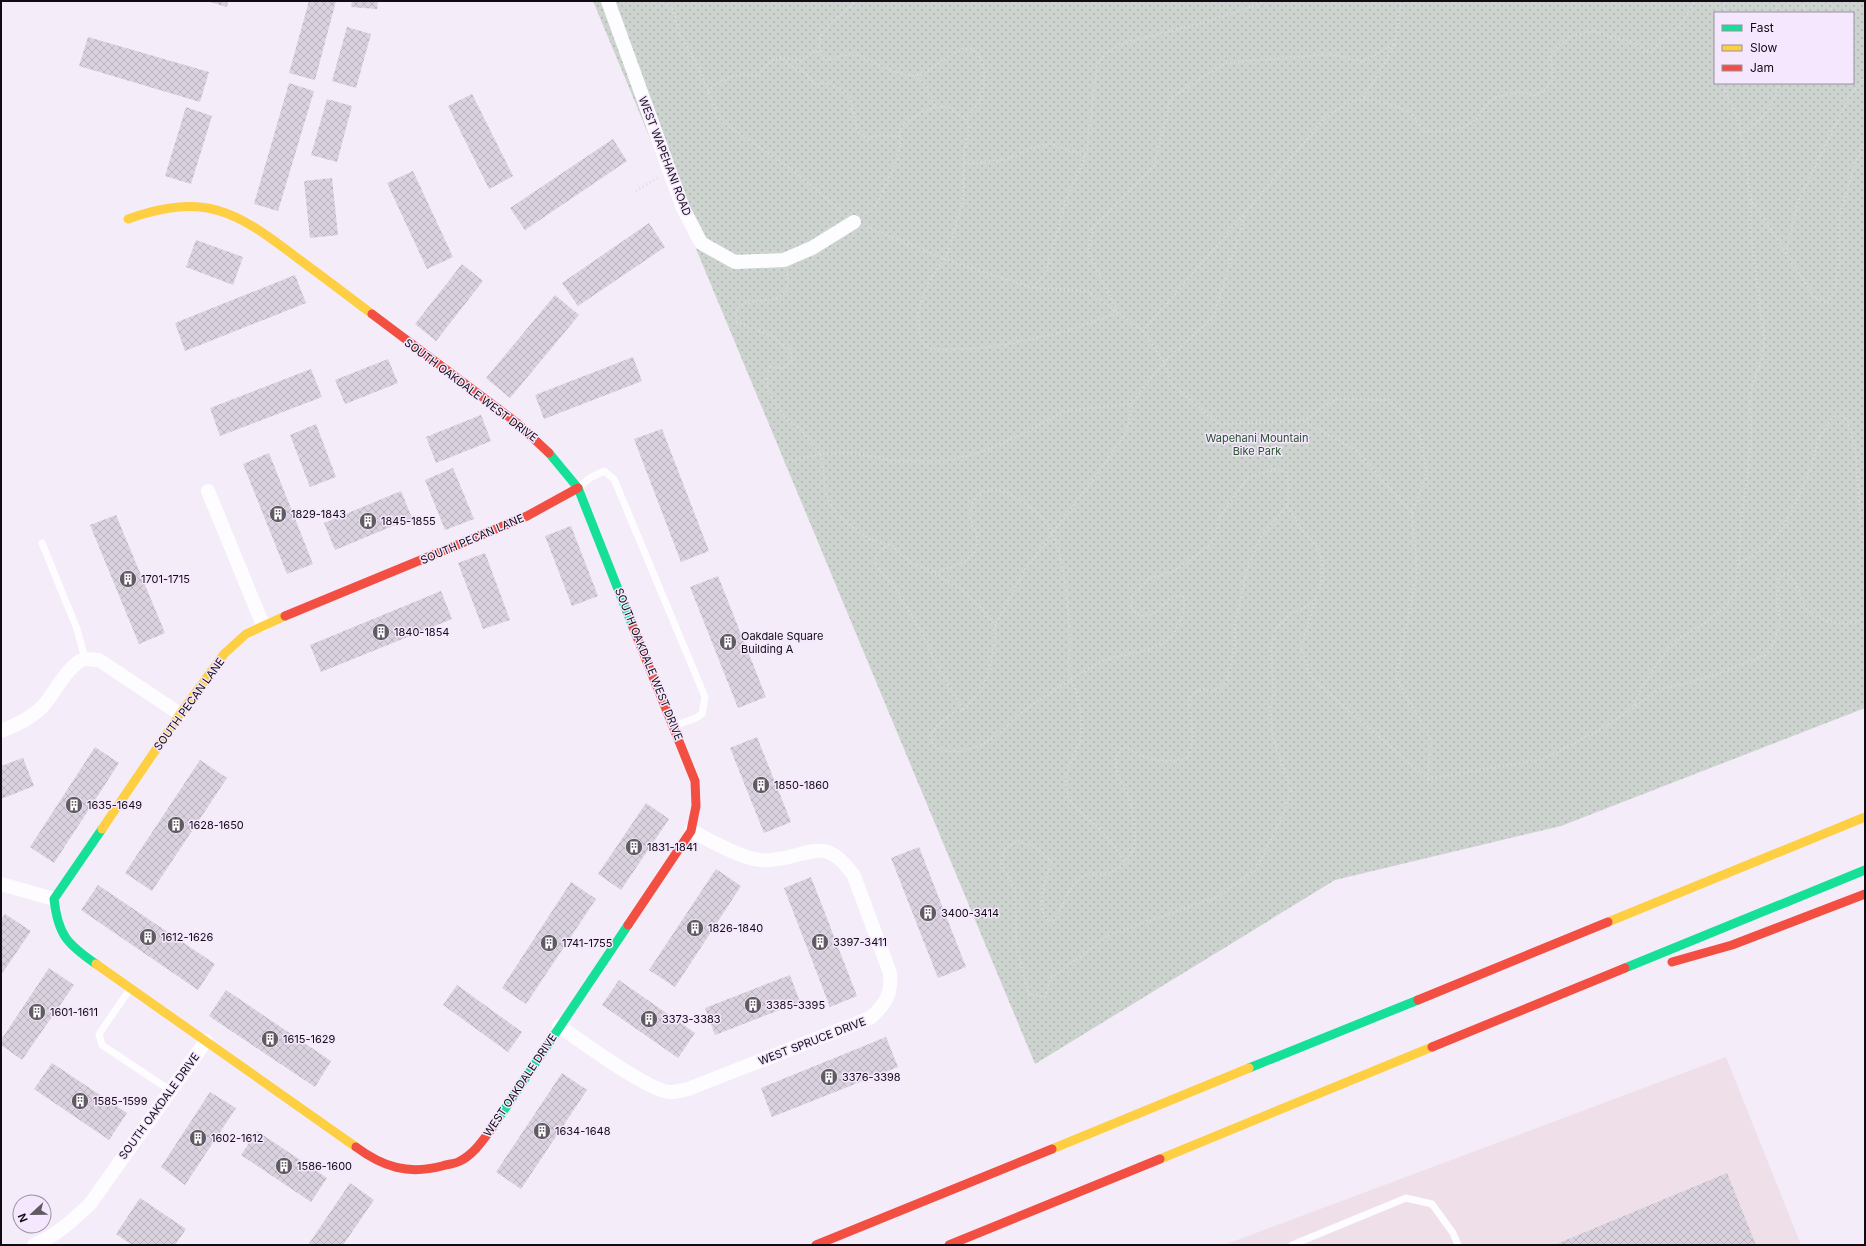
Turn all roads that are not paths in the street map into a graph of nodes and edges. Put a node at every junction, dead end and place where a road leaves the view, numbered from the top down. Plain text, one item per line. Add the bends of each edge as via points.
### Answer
1 (608, 1) edge
2 (128, 219) dead end
3 (854, 222) road end
4 (578, 488) junction
5 (208, 491) dead end
6 (42, 542) dead end
7 (263, 626) junction
8 (86, 659) junction
9 (180, 714) junction
10 (674, 726) junction
11 (1, 731) edge
12 (683, 749) joint
13 (1865, 815) edge
14 (691, 831) junction
15 (1865, 870) edge
16 (1, 884) edge
17 (1865, 894) edge
18 (54, 900) junction
19 (1666, 964) dead end
20 (1643, 970) dead end
21 (131, 989) junction
22 (1569, 991) junction
23 (559, 1026) junction
24 (206, 1041) junction
25 (170, 1091) junction
26 (34, 1245) edge
27 (816, 1245) edge
28 (950, 1245) edge
29 (1292, 1245) edge
30 (1458, 1245) edge

1 - 3 street, WEST WAPEHANI ROAD via 683,208 701,243 735,262 784,260 812,248
2 - 4 main road, SOUTH OAKDALE WEST DRIVE via 167,207 192,206 219,210 241,219 267,235 517,423 540,443
4 - 7 main road, SOUTH PECAN LANE via 527,516
4 - 10 main road, SOUTH OAKDALE WEST DRIVE
4 - 10 lane via 604,471 614,479 705,696 702,714
5 - 7 street
6 - 8 lane via 77,629
7 - 9 main road, SOUTH PECAN LANE via 246,634 224,654
8 - 9 street via 99,660
8 - 11 street via 70,670 42,706 27,719
9 - 18 main road, SOUTH PECAN LANE
10 - 12 main road, SOUTH OAKDALE WEST DRIVE
12 - 14 main road, WEST OAKDALE DRIVE via 698,794 697,811
13 - 27 main road
14 - 23 main road, WEST OAKDALE DRIVE
14 - 23 street, WEST SPRUCE DRIVE via 762,861 819,849 833,854 846,863 854,876 890,972 892,986 880,1009 870,1018 688,1089 670,1092 640,1080
15 - 22 main road
16 - 18 street
17 - 19 main road via 1732,945
18 - 21 main road via 60,933 67,943
20 - 22 main road
21 - 24 main road
21 - 25 lane via 99,1034 102,1045
22 - 28 main road
23 - 24 main road, WEST OAKDALE DRIVE via 480,1145 460,1161 415,1170 396,1168 374,1160
24 - 25 street, SOUTH OAKDALE DRIVE
25 - 26 street, SOUTH OAKDALE DRIVE via 90,1204 69,1224 45,1241
29 - 30 lane via 1406,1198 1432,1204 1453,1233

